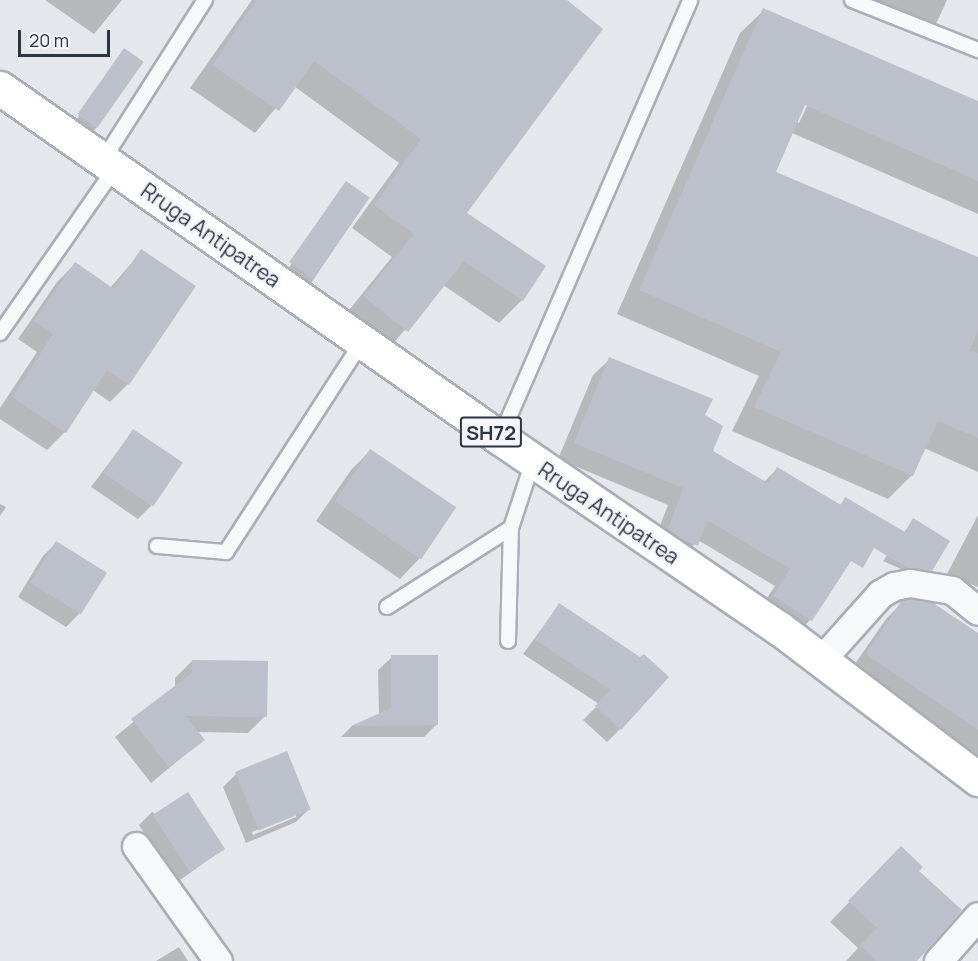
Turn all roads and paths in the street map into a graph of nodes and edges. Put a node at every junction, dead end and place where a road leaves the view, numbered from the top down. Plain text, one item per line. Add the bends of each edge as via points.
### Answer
1 (205, 0) edge
2 (690, 0) edge
3 (852, 0) edge
4 (978, 50) edge
5 (0, 88) edge
6 (109, 164) junction
7 (0, 333) edge
8 (362, 342) junction
9 (500, 438) junction
10 (533, 461) junction
11 (511, 528) junction
12 (157, 546) dead end
13 (387, 608) dead end
14 (978, 611) edge
15 (508, 641) dead end
16 (821, 660) junction
17 (978, 779) edge
18 (136, 846) dead end
19 (978, 916) edge
20 (218, 961) edge
21 (938, 961) edge

1 - 6 lane
2 - 9 lane
3 - 4 lane
5 - 6 main road, Rruga Antipatrea / SH72
6 - 7 lane
6 - 8 main road, Rruga Antipatrea / SH72
8 - 9 main road, Rruga Antipatrea / SH72
8 - 12 lane via 226,552
9 - 10 main road, Rruga Antipatrea / SH72
10 - 11 lane
10 - 16 main road, Rruga Antipatrea / SH72
11 - 13 lane
11 - 15 lane
14 - 16 street via 952,590 910,583 894,586 880,594
16 - 17 main road, Rruga Antipatrea / SH72
18 - 20 street
19 - 21 street

